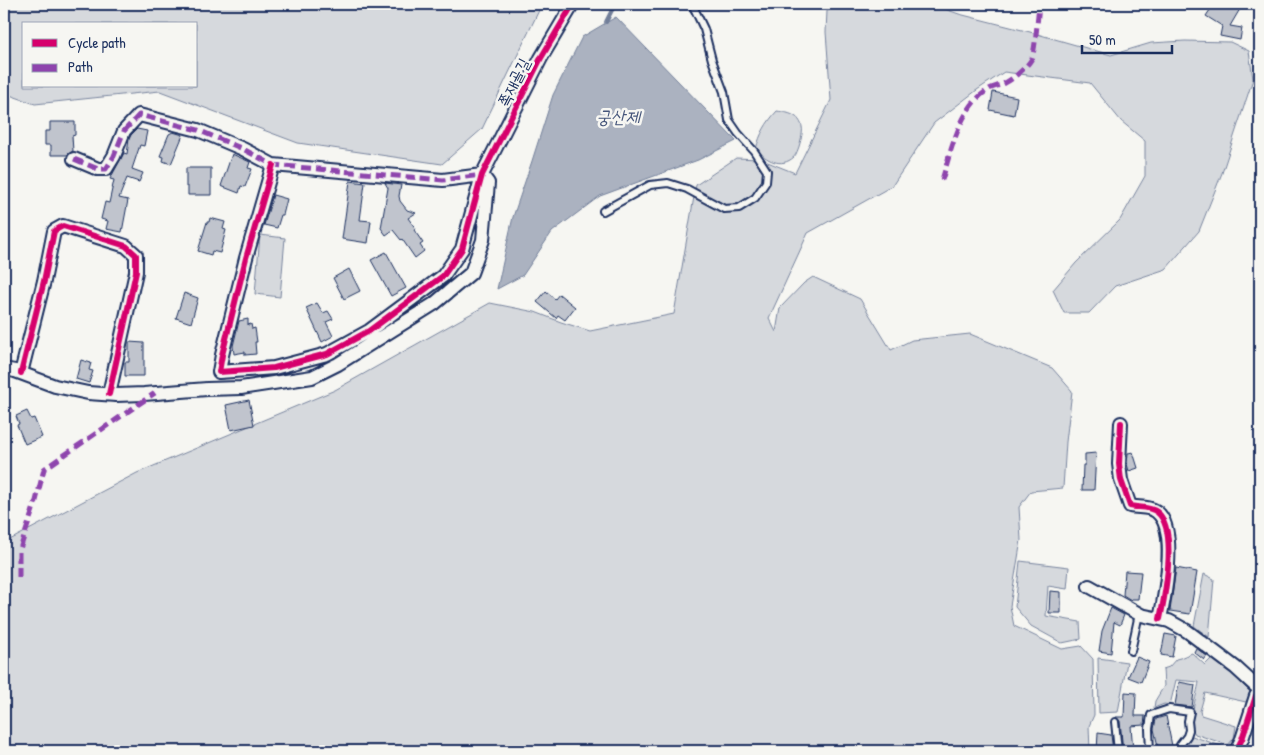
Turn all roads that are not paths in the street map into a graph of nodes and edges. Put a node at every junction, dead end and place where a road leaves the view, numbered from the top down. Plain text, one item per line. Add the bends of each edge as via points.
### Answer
1 (573, 4) edge
2 (694, 4) edge
3 (74, 160) dead end
4 (273, 164) junction
5 (482, 175) junction
6 (603, 211) dead end
7 (4, 369) edge
8 (21, 373) junction
9 (109, 394) junction
10 (1121, 423) dead end
11 (1089, 586) dead end
12 (1139, 614) junction
13 (1160, 619) junction
14 (1131, 651) dead end
15 (1260, 692) edge
16 (1115, 722) dead end
17 (1118, 751) edge
18 (1150, 751) edge
19 (1180, 751) edge
20 (1236, 751) edge

1 - 5 street, 쪽재골길 via 541,58
2 - 6 lane via 724,92 729,120 766,171 766,182 755,198 739,208 724,210 668,183 650,185
3 - 4 street via 106,169 124,131 139,115 198,130
4 - 5 street via 443,180
4 - 5 street, 쪽재골길 via 246,258 219,372 274,368 327,354 369,331 443,276 462,249
5 - 9 street via 488,184 483,240 471,273 434,304 338,364 312,377 241,388
7 - 8 street
8 - 9 street via 55,386
8 - 9 street via 54,231 63,226 126,246 136,255 136,272
10 - 13 street via 1119,464 1130,506 1158,512 1167,536 1168,562
11 - 12 street
12 - 13 street
12 - 14 lane
13 - 15 street via 1187,631 1236,668
15 - 20 street
16 - 17 lane
18 - 19 lane via 1151,715 1169,709 1190,712 1189,730 1180,744

